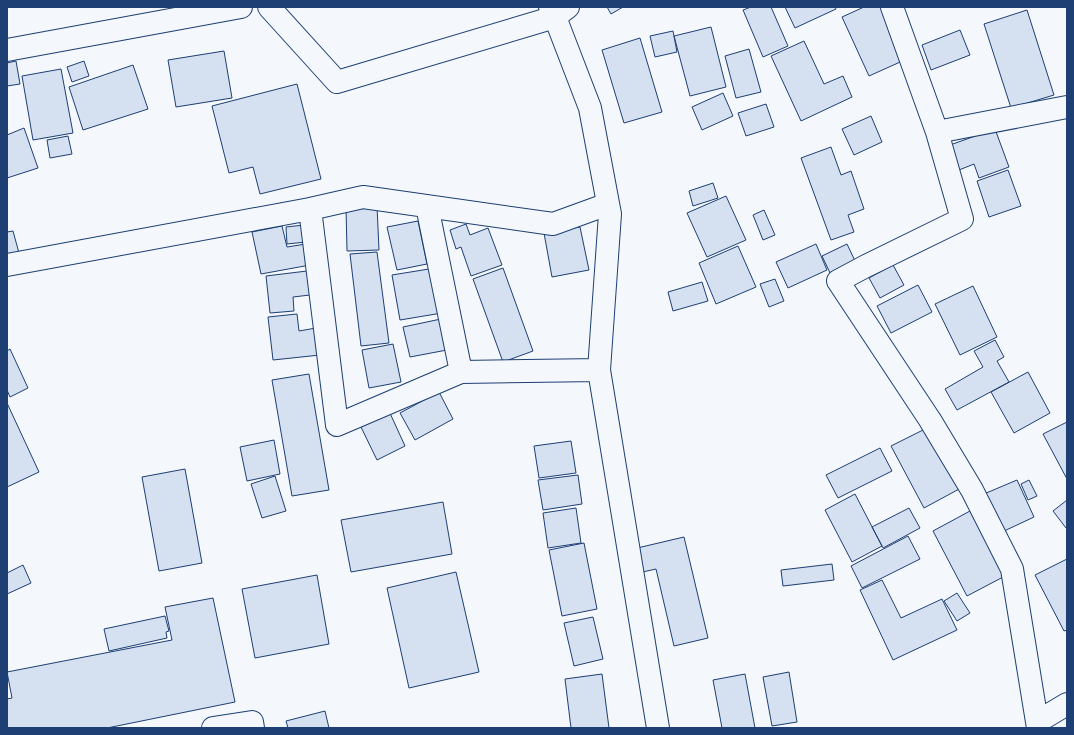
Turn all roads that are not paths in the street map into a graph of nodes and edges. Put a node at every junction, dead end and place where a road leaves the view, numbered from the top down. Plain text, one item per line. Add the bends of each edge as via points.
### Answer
1 (241, 7) edge
2 (269, 7) edge
3 (892, 7) edge
4 (558, 10) edge
5 (7, 50) edge
6 (1067, 107) edge
7 (937, 132) junction
8 (608, 204) junction
9 (427, 206) junction
10 (310, 209) junction
11 (7, 265) edge
12 (599, 370) junction
13 (461, 372) junction
14 (1067, 704) edge
15 (1037, 725) edge
16 (213, 728) edge
17 (253, 728) edge
18 (658, 728) edge

1 - 5 street
2 - 4 street via 337,82
3 - 7 street
4 - 8 street via 590,108
6 - 7 street
7 - 15 street via 962,219 838,281 930,420 972,490 1012,569
8 - 9 street via 553,224
8 - 12 street via 610,214
9 - 10 street via 363,197
9 - 13 street
10 - 11 street
10 - 13 street via 337,425
12 - 13 street
12 - 18 street
14 - 15 street
16 - 17 street via 252,722

